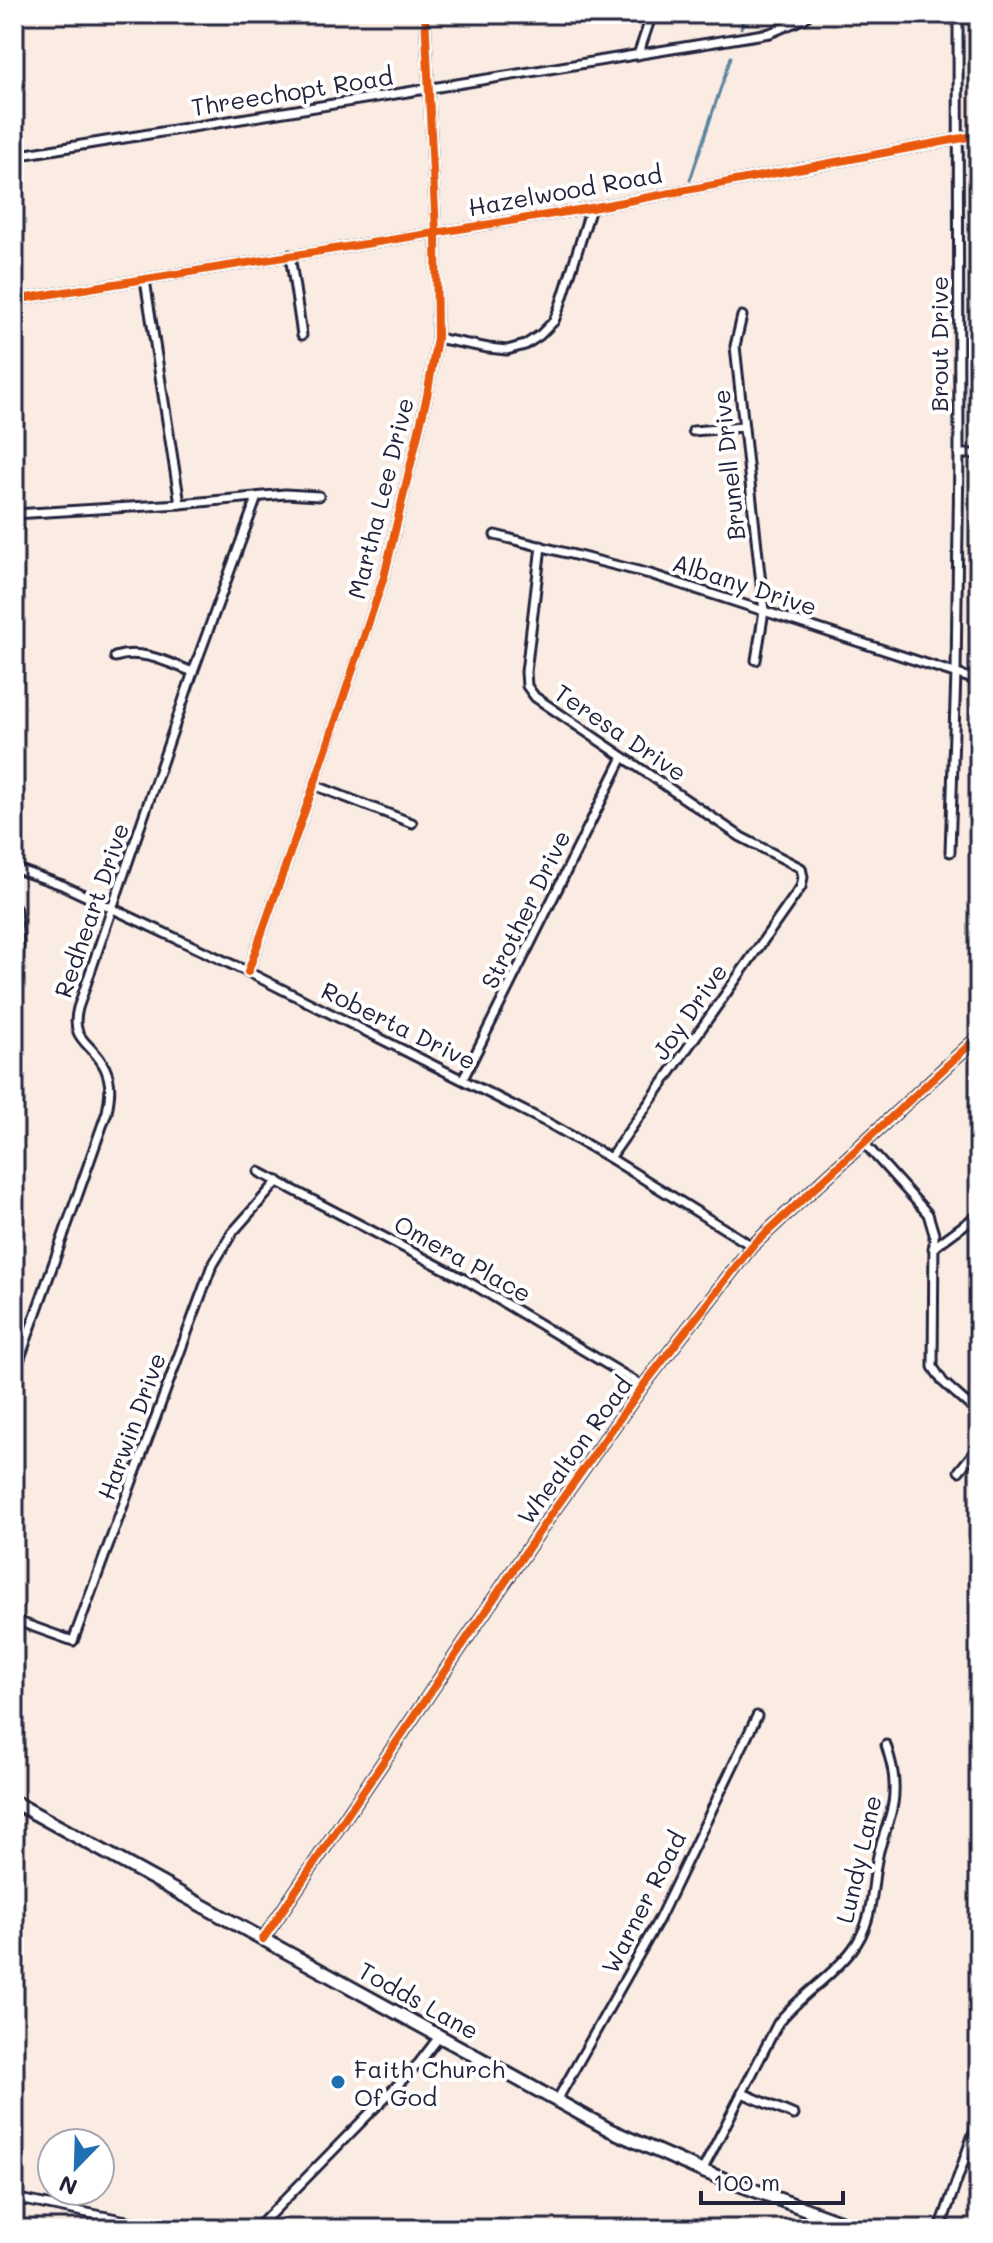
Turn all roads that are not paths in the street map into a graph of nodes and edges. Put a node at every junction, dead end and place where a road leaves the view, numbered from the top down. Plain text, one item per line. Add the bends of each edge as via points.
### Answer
1 (425, 14) edge
2 (652, 14) edge
3 (808, 14) edge
4 (958, 14) edge
5 (638, 55) junction
6 (428, 90) junction
7 (979, 135) edge
8 (957, 138) junction
9 (14, 156) edge
10 (591, 208) junction
11 (436, 232) junction
12 (290, 255) junction
13 (145, 280) junction
14 (14, 300) edge
15 (742, 316) dead end
16 (302, 335) dead end
17 (437, 338) junction
18 (743, 427) junction
19 (693, 431) dead end
20 (959, 454) junction
21 (979, 454) edge
22 (319, 496) dead end
23 (257, 497) junction
24 (180, 504) junction
25 (14, 514) edge
26 (495, 535) dead end
27 (541, 546) junction
28 (764, 611) junction
29 (115, 657) dead end
30 (756, 660) dead end
31 (193, 672) junction
32 (956, 673) junction
33 (979, 681) edge
34 (623, 757) junction
35 (314, 785) junction
36 (412, 823) dead end
37 (950, 852) dead end
38 (14, 868) edge
39 (801, 887) joint
40 (112, 909) junction
41 (14, 910) edge
42 (14, 971) edge
43 (248, 972) junction
44 (979, 1036) edge
45 (463, 1079) junction
46 (864, 1143) junction
47 (610, 1158) junction
48 (259, 1172) dead end
49 (278, 1181) junction
50 (979, 1214) edge
51 (752, 1246) junction
52 (933, 1248) junction
53 (14, 1375) edge
54 (643, 1386) junction
55 (979, 1414) edge
56 (979, 1446) edge
57 (959, 1471) dead end
58 (14, 1620) edge
59 (757, 1716) dead end
60 (886, 1745) dead end
61 (14, 1802) edge
62 (263, 1939) junction
63 (439, 2037) junction
64 (979, 2084) edge
65 (742, 2093) junction
66 (556, 2102) junction
67 (794, 2115) dead end
68 (979, 2120) edge
69 (702, 2171) junction
70 (14, 2198) edge
71 (149, 2227) edge
72 (166, 2229) edge
73 (256, 2229) edge
74 (860, 2229) edge
75 (940, 2229) edge

1 - 6 street, Martha Lee Drive
2 - 5 street
3 - 5 street, Threechopt Road via 770,33
4 - 8 street, Brout Drive
5 - 6 street, Threechopt Road
6 - 9 street, Threechopt Road
6 - 11 street, Martha Lee Drive
7 - 8 street, Hazelwood Road
8 - 10 street, Hazelwood Road
8 - 20 street, Brout Drive
10 - 11 street, Hazelwood Road
10 - 17 street via 554,321 540,335 507,350
11 - 12 street, Hazelwood Road
11 - 17 street, Martha Lee Drive
12 - 13 street, Hazelwood Road
12 - 16 street
13 - 14 street, Hazelwood Road
13 - 24 street
15 - 18 street, Brunell Drive via 735,346
17 - 35 street, Martha Lee Drive via 384,577
18 - 19 street
18 - 28 street, Brunell Drive
20 - 21 street
20 - 32 street, Brout Drive
22 - 23 street
23 - 24 street
23 - 31 street, Redheart Drive
24 - 25 street
26 - 27 street, Albany Drive
27 - 28 street, Albany Drive
27 - 34 street, Teresa Drive via 527,686 535,697
28 - 30 street, Brunell Drive
28 - 32 street, Albany Drive
29 - 31 street via 139,655
31 - 40 street, Redheart Drive
32 - 33 street, Albany Drive
32 - 37 street, Brout Drive
34 - 39 street, Teresa Drive via 741,837 801,868
34 - 45 street, Strother Drive
35 - 36 street
35 - 43 street, Martha Lee Drive
38 - 40 street, Roberta Drive
39 - 47 street, Joy Drive
40 - 43 street, Roberta Drive
40 - 53 street, Redheart Drive via 75,1020 82,1042 105,1067 111,1090 107,1112
41 - 42 main road
43 - 45 street, Roberta Drive
44 - 46 street, Whealton Road
45 - 47 street, Roberta Drive
46 - 51 street, Whealton Road
46 - 52 street via 928,1214
47 - 51 street, Roberta Drive
48 - 49 street, Omera Place
49 - 54 street, Omera Place via 464,1279
49 - 58 street, Harwin Drive via 232,1233 211,1268 73,1641
50 - 52 street
51 - 54 street, Whealton Road
52 - 55 street via 933,1367
54 - 62 street, Whealton Road
56 - 57 street
59 - 66 street, Warner Road via 659,1919
60 - 65 street, Lundy Lane via 895,1771 894,1797 863,1932 852,1950 784,2015
61 - 62 main road, Todds Lane
62 - 63 main road, Todds Lane
63 - 66 main road, Todds Lane
63 - 73 street
64 - 68 street
65 - 67 street
65 - 69 street, Lundy Lane
66 - 69 main road, Todds Lane
68 - 75 street
69 - 74 main road, Todds Lane
70 - 71 street
71 - 72 street

